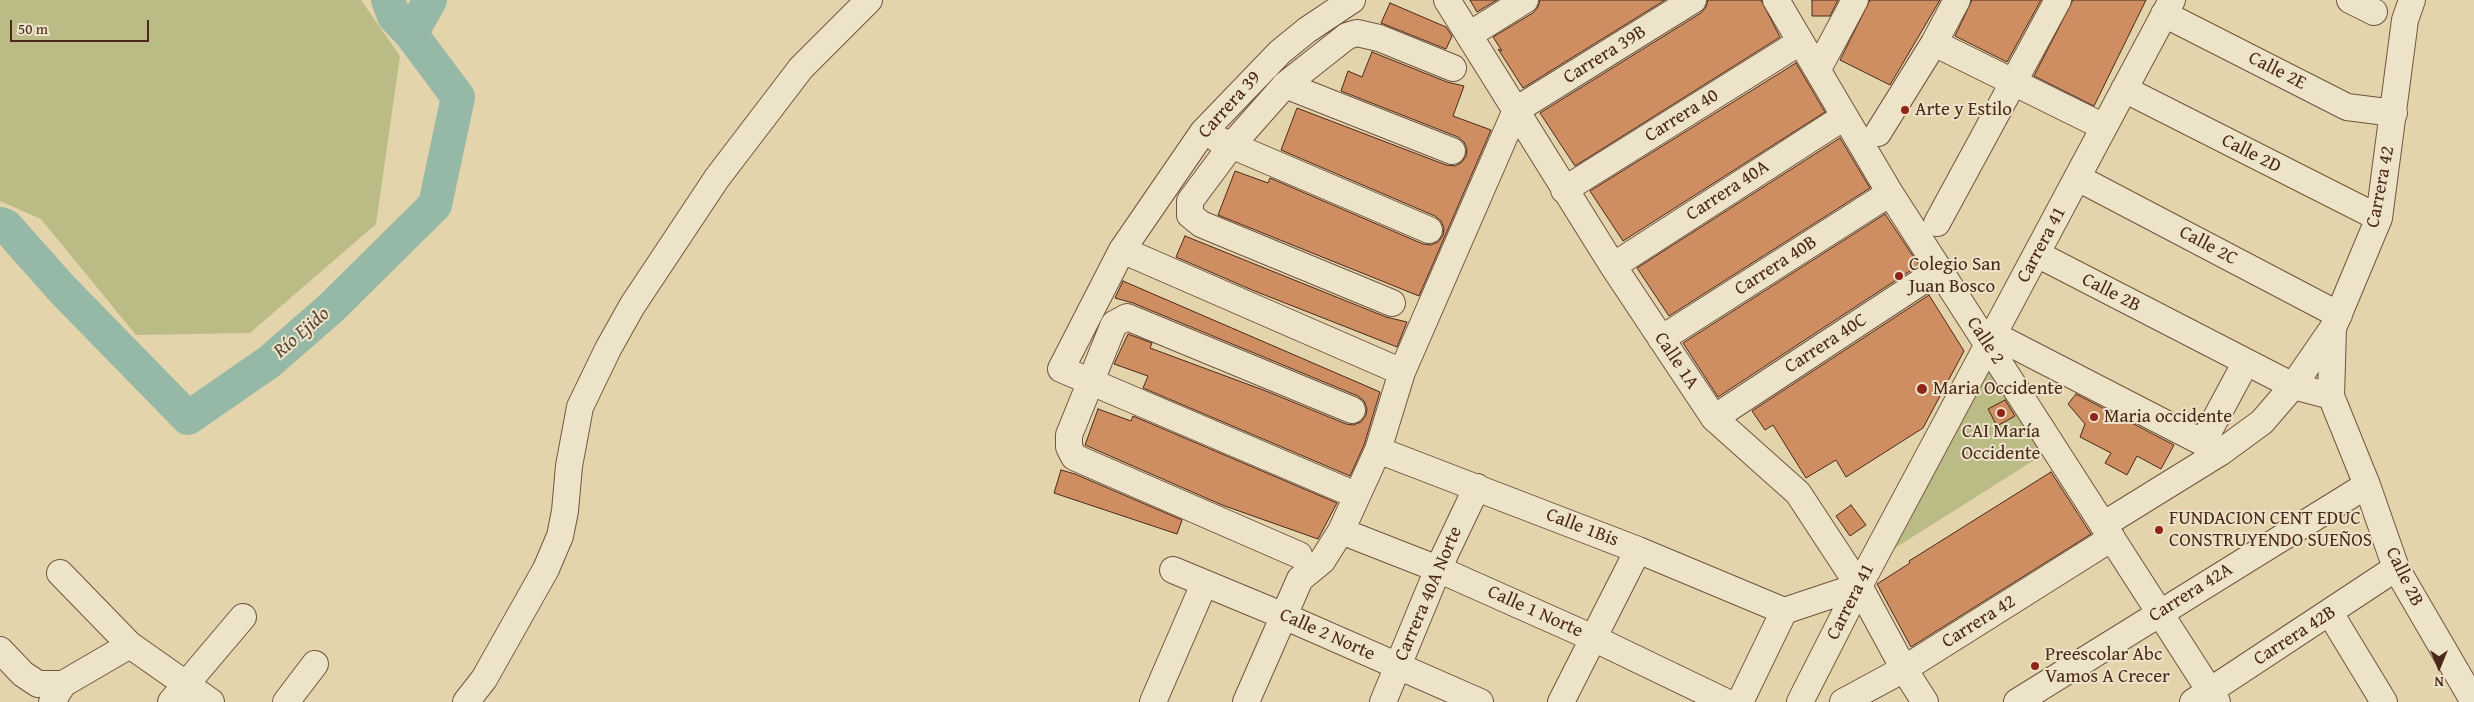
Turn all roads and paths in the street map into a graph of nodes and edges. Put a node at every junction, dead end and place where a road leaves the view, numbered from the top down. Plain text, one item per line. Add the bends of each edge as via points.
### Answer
1 (869, 0) edge
2 (1352, 0) edge
3 (1447, 0) edge
4 (1525, 0) edge
5 (1693, 0) edge
6 (1776, 0) edge
7 (1855, 0) edge
8 (1957, 0) edge
9 (2058, 0) edge
10 (2350, 0) edge
11 (2412, 0) edge
12 (2168, 7) edge
13 (2374, 12) dead end
14 (1469, 35) junction
15 (1800, 42) junction
16 (1934, 43) junction
17 (1454, 68) dead end
18 (1818, 69) junction
19 (2014, 84) junction
20 (1285, 85) junction
21 (2124, 90) junction
22 (1516, 110) junction
23 (2394, 113) junction
24 (1844, 117) junction
25 (2104, 127) junction
26 (1203, 132) junction
27 (1878, 134) dead end
28 (1231, 146) junction
29 (1452, 152) dead end
30 (2078, 178) junction
31 (1564, 190) junction
32 (1890, 193) junction
33 (2379, 218) junction
34 (1937, 223) dead end
35 (1429, 230) dead end
36 (1128, 242) junction
37 (2037, 254) junction
38 (1613, 266) junction
39 (1939, 270) junction
40 (1392, 303) dead end
41 (2336, 322) junction
42 (1661, 339) junction
43 (1991, 340) junction
44 (2246, 362) junction
45 (1402, 372) junction
46 (1091, 381) junction
47 (2292, 386) junction
48 (2331, 396) junction
49 (1352, 410) dead end
50 (1714, 418) junction
51 (2212, 447) junction
52 (1378, 450) junction
53 (2367, 486) junction
54 (1477, 487) junction
55 (1344, 490) dead end
56 (1341, 531) junction
57 (2108, 531) junction
58 (1638, 550) junction
59 (1299, 555) dead end
60 (2396, 568) junction
61 (1438, 569) junction
62 (1173, 570) dead end
63 (60, 573) dead end
64 (1204, 584) junction
65 (1859, 586) junction
66 (1784, 611) junction
67 (2160, 613) junction
68 (2330, 613) junction
69 (1284, 616) junction
70 (243, 617) dead end
71 (1593, 638) junction
72 (130, 645) junction
73 (0, 650) edge
74 (315, 664) dead end
75 (1398, 666) junction
76 (1904, 669) junction
77 (178, 692) edge
78 (58, 693) edge
79 (2207, 698) edge
80 (2376, 699) edge
81 (1254, 700) edge
82 (211, 702) edge
83 (286, 702) edge
84 (466, 702) edge
85 (1153, 702) edge
86 (1383, 702) edge
87 (1480, 702) edge
88 (1561, 702) edge
89 (1726, 702) edge
90 (1740, 702) edge
91 (1800, 702) edge
92 (1843, 702) edge
93 (1925, 702) edge
94 (2016, 702) edge
95 (2474, 702) edge

1 - 84 street via 801,68 717,178 632,306 580,407 560,536 546,569 484,679
2 - 26 street, Carrera 39 via 1280,52
3 - 14 street, Calle 1A
4 - 14 street
5 - 22 street, Carrera 39B
6 - 15 street, Calle 2
7 - 18 street
8 - 16 street
9 - 19 street
10 - 13 street
11 - 23 street, Carrera 42 via 2405,20
12 - 21 street, Carrera 41
12 - 23 street, Calle 2E via 2347,107
14 - 22 street, Calle 1A
15 - 18 street, Calle 2
15 - 31 street, Carrera 40
16 - 19 street
16 - 27 street
17 - 20 street via 1379,38 1357,33 1338,41
18 - 24 street, Calle 2
19 - 25 street
19 - 34 street
20 - 28 street
20 - 29 street
21 - 25 street, Carrera 41
21 - 33 street, Calle 2D
22 - 31 street, Calle 1A
22 - 45 street
23 - 33 street, Carrera 42
24 - 32 street, Calle 2
24 - 38 street, Carrera 40A
25 - 30 street, Carrera 41
26 - 28 street
26 - 36 street, Carrera 39
28 - 35 street
28 - 40 street via 1190,201 1188,210 1193,218
30 - 37 street, Carrera 41
30 - 41 street, Calle 2C
31 - 38 street, Calle 1A
32 - 39 street, Calle 2
32 - 42 street, Carrera 40B
33 - 41 street, Carrera 42
36 - 45 street
36 - 46 street, Carrera 39 via 1061,369
37 - 43 street, Carrera 41
37 - 44 street, Calle 2B
38 - 42 street, Calle 1A
39 - 43 street, Calle 2
39 - 50 street, Carrera 40C
41 - 47 street, Carrera 42
41 - 48 street, Calle 2B
42 - 50 street, Calle 1A
43 - 51 street
43 - 57 street, Calle 2
43 - 65 street, Carrera 41
44 - 47 street, Calle 2B
44 - 51 street
45 - 52 street
46 - 49 street via 1114,324 1127,317
46 - 55 street
46 - 59 street via 1069,435 1069,447 1074,457
47 - 48 street
47 - 51 street, Carrera 42 via 2262,422
48 - 53 street, Calle 2B
50 - 65 street, Calle 1A via 1798,492
51 - 57 street, Carrera 42
52 - 54 street, Calle 1Bis
52 - 56 street
53 - 60 street, Calle 2B
53 - 67 street, Carrera 42A
54 - 58 street, Calle 1Bis
54 - 61 street, Carrera 40A Norte
56 - 61 street, Calle 1 Norte
56 - 69 street via 1322,561 1300,579
57 - 67 street, Calle 2
57 - 76 street, Carrera 42
58 - 66 street, Calle 1Bis
58 - 71 street
60 - 68 street, Carrera 42B
60 - 95 street, Calle 2B
61 - 71 street, Calle 1 Norte
61 - 75 street, Carrera 40A Norte
62 - 64 street, Calle 2 Norte
63 - 72 street
64 - 69 street, Calle 2 Norte
64 - 85 street
65 - 66 street
65 - 76 street, Calle 1A
65 - 91 street, Carrera 41
66 - 90 street
67 - 79 street, Calle 2
67 - 94 street, Carrera 42A
68 - 79 street, Carrera 42B
68 - 80 street
69 - 75 street, Calle 2 Norte
69 - 81 street
70 - 77 street
71 - 88 street
71 - 89 street, Calle 1 Norte
72 - 77 street
72 - 78 street
73 - 78 street via 23,674
74 - 83 street
75 - 86 street, Carrera 40A Norte
75 - 87 street, Calle 2 Norte
76 - 92 street, Carrera 42
76 - 93 street, Calle 1A
77 - 82 street

